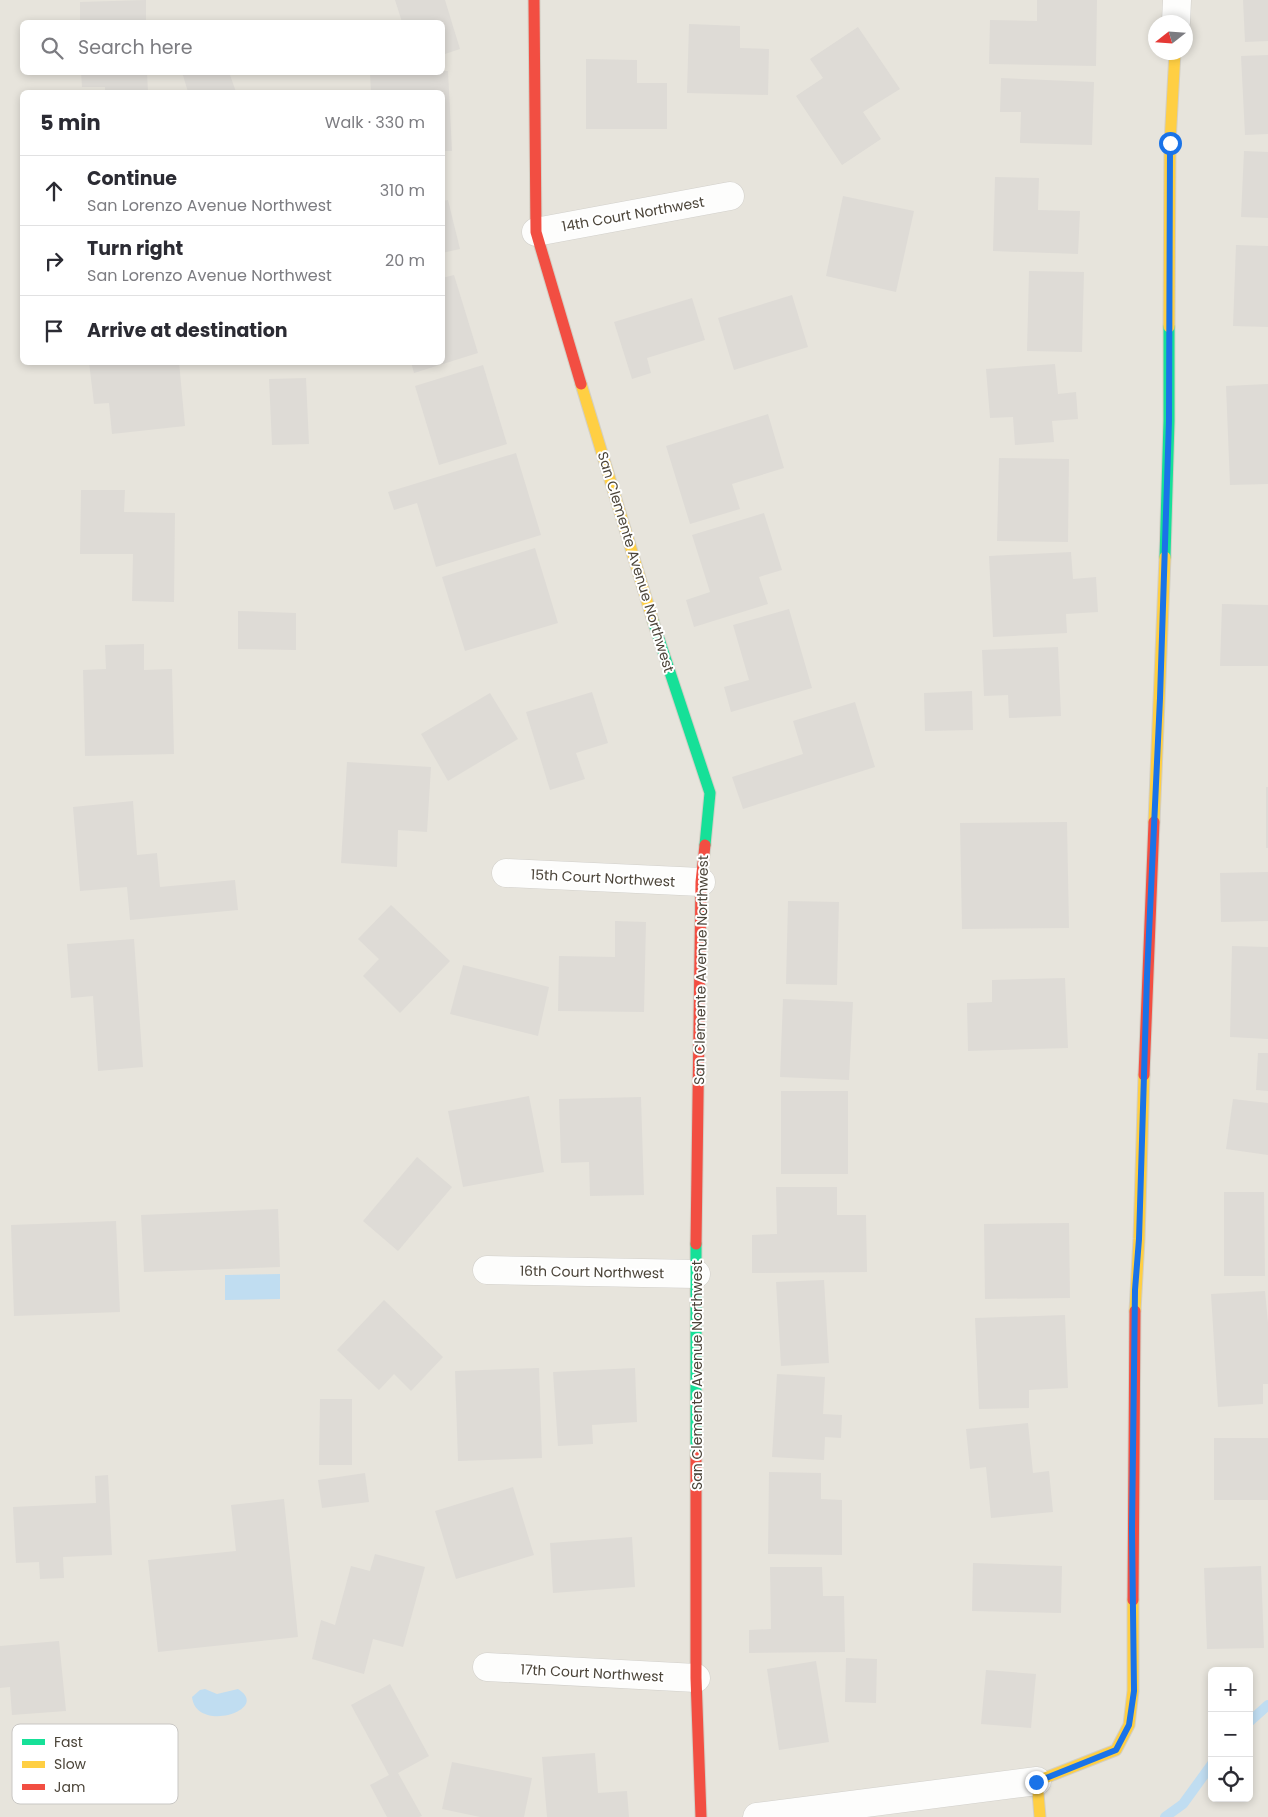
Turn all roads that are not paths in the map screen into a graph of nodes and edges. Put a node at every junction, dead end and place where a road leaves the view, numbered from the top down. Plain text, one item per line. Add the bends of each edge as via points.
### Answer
1 (534, 0) edge
2 (1177, 0) edge
3 (1176, 15) edge
4 (1175, 60) edge
5 (730, 196) dead end
6 (536, 232) junction
7 (506, 873) dead end
8 (700, 882) junction
9 (487, 1270) dead end
10 (696, 1274) junction
11 (487, 1667) dead end
12 (696, 1678) junction
13 (1036, 1782) junction
14 (701, 1817) edge
15 (756, 1817) edge
16 (1040, 1817) edge

1 - 6 street, San Clemente Avenue Northwest
2 - 3 street
4 - 13 street via 1170,143 1169,421 1135,1290 1134,1691 1129,1725 1116,1750
5 - 6 street, 14th Court Northwest
6 - 8 street, San Clemente Avenue Northwest via 650,613 710,793
7 - 8 street, 15th Court Northwest
8 - 10 street, San Clemente Avenue Northwest
9 - 10 street, 16th Court Northwest
10 - 12 street, San Clemente Avenue Northwest
11 - 12 street, 17th Court Northwest
12 - 14 street, San Clemente Avenue Northwest
13 - 15 street
13 - 16 street

